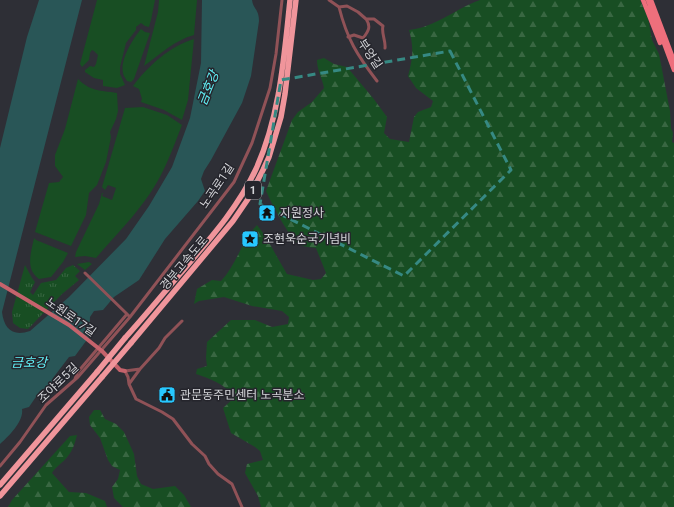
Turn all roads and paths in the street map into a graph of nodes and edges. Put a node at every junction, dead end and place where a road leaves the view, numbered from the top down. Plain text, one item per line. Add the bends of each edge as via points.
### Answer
1 (282, 0) edge
2 (290, 0) edge
3 (296, 0) edge
4 (328, 0) edge
5 (643, 0) edge
6 (648, 0) edge
7 (652, 0) edge
8 (339, 7) junction
9 (366, 19) junction
10 (348, 37) junction
11 (385, 48) dead end
12 (668, 52) junction
13 (672, 60) edge
14 (674, 70) edge
15 (377, 81) dead end
16 (85, 273) dead end
17 (0, 284) edge
18 (128, 316) junction
19 (182, 321) dead end
20 (102, 351) junction
21 (140, 369) junction
22 (125, 371) junction
23 (75, 379) junction
24 (128, 384) junction
25 (0, 466) edge
26 (0, 485) edge
27 (0, 496) edge
28 (242, 507) edge

1 - 18 street, 노곡로1길 via 272,80 252,143 234,182
2 - 26 highway, 경부고속도로 / 1, bridge via 276,106 256,169 243,194 224,221
3 - 27 highway, 경부고속도로 / 1, bridge via 283,106 263,170 248,200 131,343
4 - 8 street, 부엉길
5 - 13 main road via 665,55
6 - 12 main road
7 - 12 main road
7 - 13 main road
8 - 9 street, 부엉길 via 347,6
8 - 10 street, 부엉길
9 - 10 street, 부엉길 via 369,31 364,38 354,34
9 - 11 street, 부엉길 via 374,20 383,26
10 - 15 street, 부엉길
12 - 13 main road
13 - 14 main road
16 - 18 street
17 - 20 main road, 노원로17길, bridge via 69,325
18 - 20 street, 노곡로1길
18 - 23 street via 77,373
19 - 21 street
20 - 22 main road, 노원로17길 via 120,370
20 - 23 street, 조야로5길
21 - 22 street
21 - 24 street
22 - 24 street
23 - 25 street, 조야로5길 via 46,405
24 - 28 street via 136,399 173,419 218,474 232,484

